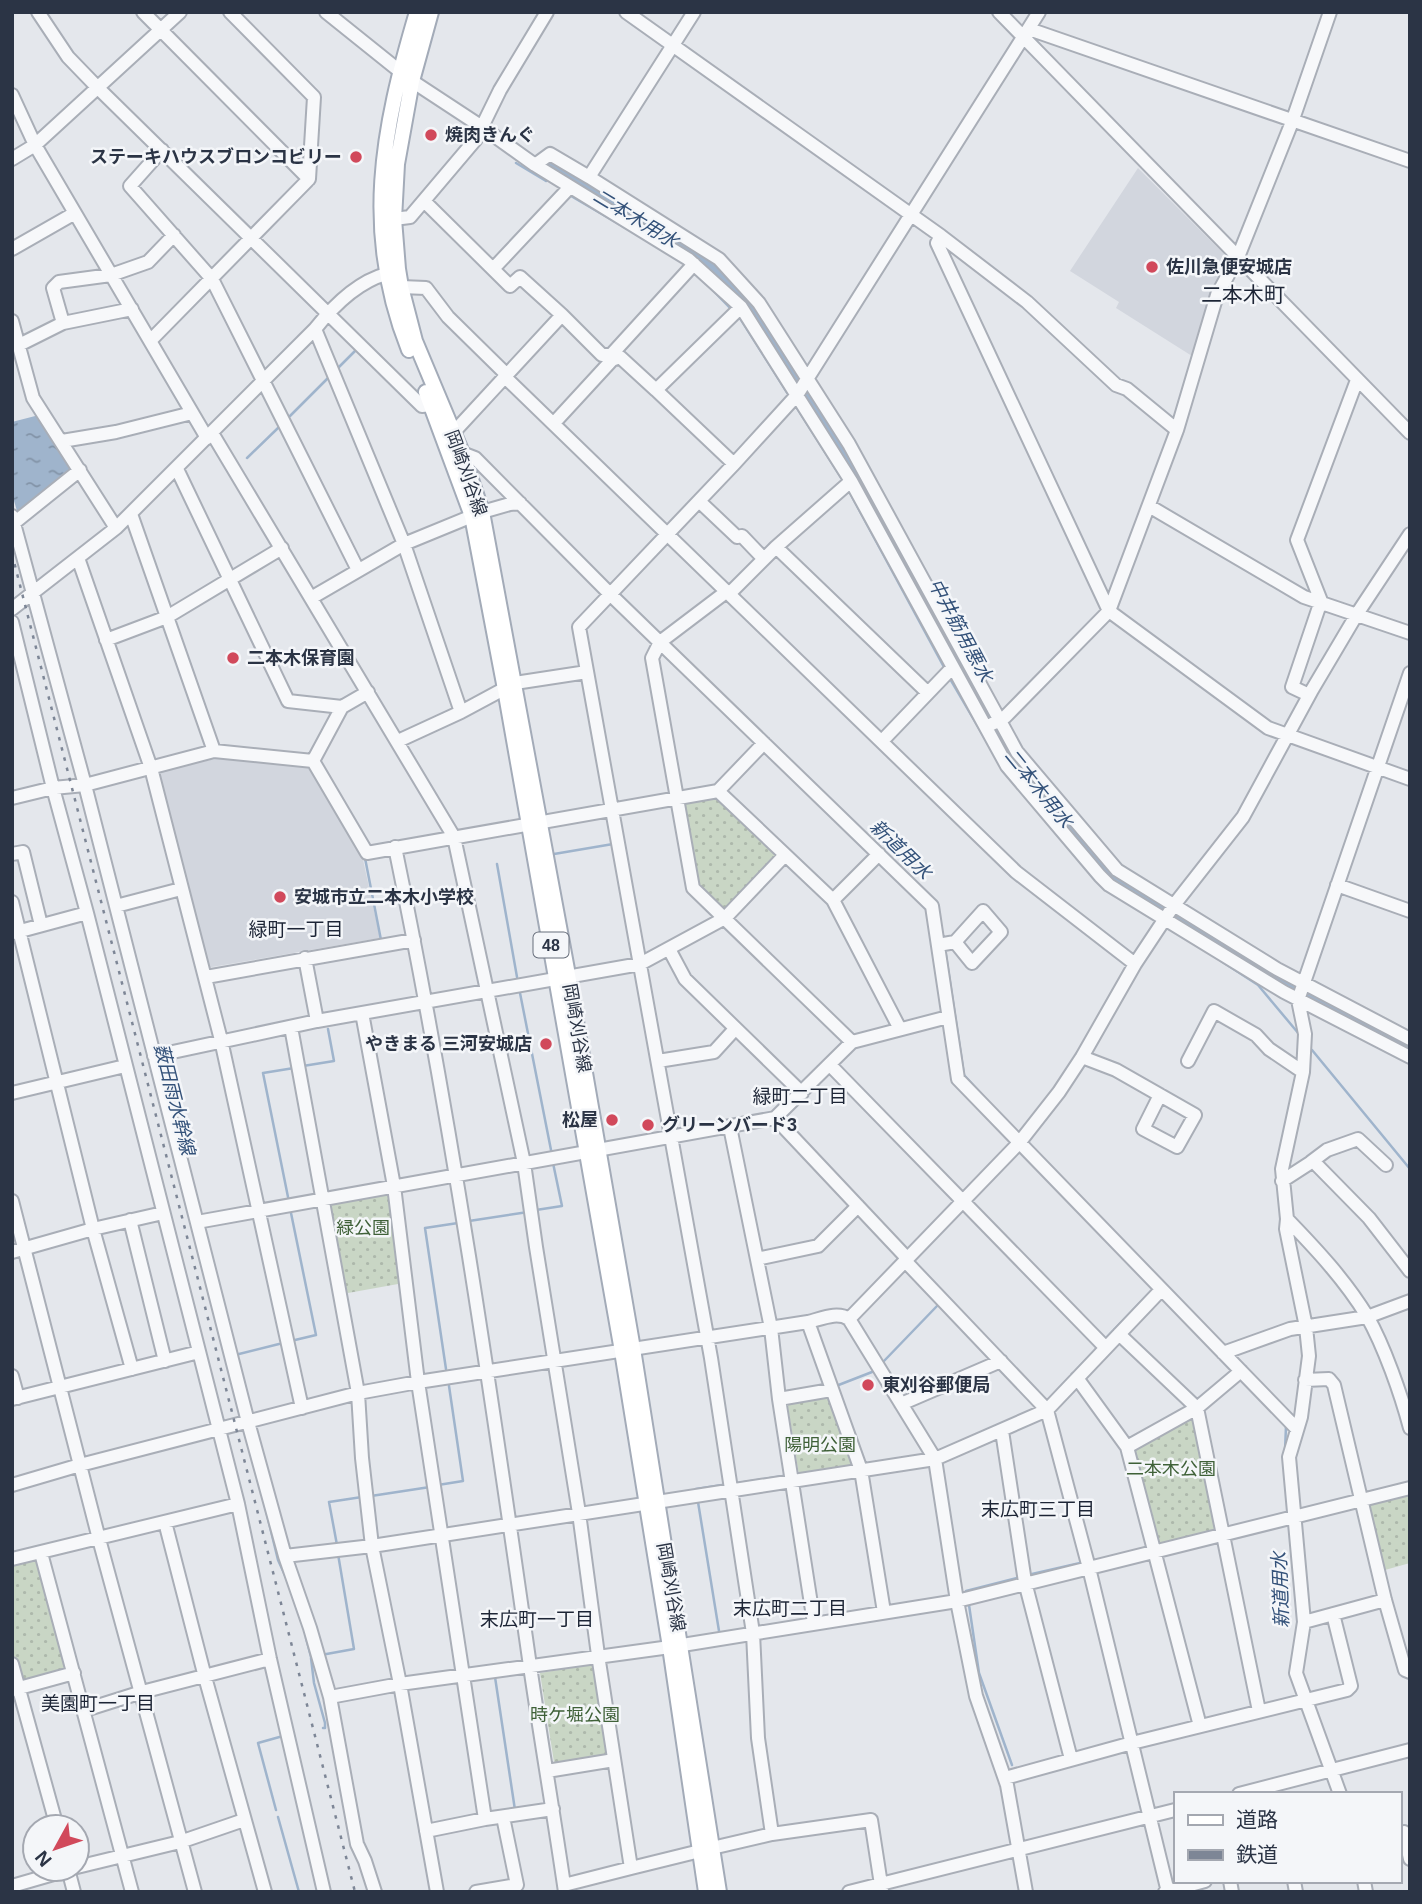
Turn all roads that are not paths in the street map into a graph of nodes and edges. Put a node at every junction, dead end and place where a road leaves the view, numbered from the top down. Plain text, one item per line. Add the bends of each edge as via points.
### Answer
1 (37, 12) edge
2 (143, 12) edge
3 (180, 12) edge
4 (230, 12) edge
5 (326, 12) edge
6 (416, 12) edge
7 (431, 12) edge
8 (547, 12) edge
9 (626, 12) edge
10 (694, 12) edge
11 (999, 12) edge
12 (1039, 12) edge
13 (1330, 12) edge
14 (161, 30) junction
15 (1026, 34) junction
16 (672, 46) junction
17 (399, 72) junction
18 (412, 81) junction
19 (98, 88) junction
20 (12, 95) edge
21 (1292, 122) junction
22 (482, 127) junction
23 (35, 145) junction
24 (162, 150) junction
25 (12, 159) edge
26 (1410, 161) edge
27 (535, 165) junction
28 (589, 177) junction
29 (309, 179) junction
30 (570, 187) junction
31 (424, 201) junction
32 (75, 213) junction
33 (910, 214) junction
34 (394, 219) junction
35 (174, 234) junction
36 (941, 236) junction
37 (252, 239) junction
38 (698, 245) junction
39 (12, 249) edge
40 (1238, 257) junction
41 (691, 261) junction
42 (493, 268) junction
43 (386, 274) junction
44 (111, 275) junction
45 (212, 279) junction
46 (401, 287) junction
47 (741, 307) junction
48 (132, 310) junction
49 (327, 314) junction
50 (562, 314) junction
51 (12, 321) edge
52 (63, 323) junction
53 (315, 329) junction
54 (150, 341) junction
55 (19, 345) junction
56 (611, 358) junction
57 (506, 377) junction
58 (808, 379) junction
59 (263, 380) junction
60 (1357, 380) junction
61 (656, 390) junction
62 (797, 395) junction
63 (431, 405) junction
64 (191, 413) junction
65 (554, 424) junction
66 (1177, 430) junction
67 (453, 433) junction
68 (1410, 433) edge
69 (209, 436) junction
70 (62, 441) junction
71 (462, 453) junction
72 (734, 464) junction
73 (177, 469) junction
74 (80, 470) junction
75 (851, 481) junction
76 (699, 501) junction
77 (520, 503) junction
78 (1149, 506) junction
79 (131, 514) junction
80 (477, 514) junction
81 (13, 520) edge
82 (116, 528) junction
83 (667, 534) junction
84 (1410, 534) edge
85 (404, 544) junction
86 (776, 547) junction
87 (282, 548) junction
88 (78, 558) junction
89 (764, 559) junction
90 (358, 570) junction
91 (229, 579) junction
92 (34, 593) junction
93 (727, 593) junction
94 (611, 594) junction
95 (312, 598) junction
96 (1321, 601) junction
97 (12, 609) edge
98 (1109, 611) junction
99 (1357, 614) junction
100 (167, 617) junction
101 (12, 622) edge
102 (1410, 633) edge
103 (106, 640) junction
104 (660, 642) junction
105 (952, 668) junction
106 (587, 672) junction
107 (1410, 673) edge
108 (510, 686) junction
109 (368, 692) junction
110 (928, 693) junction
111 (1310, 695) junction
112 (342, 707) junction
113 (461, 712) junction
114 (999, 720) junction
115 (985, 727) junction
116 (1287, 736) junction
117 (398, 741) junction
118 (882, 741) junction
119 (764, 743) junction
120 (214, 751) junction
121 (313, 761) junction
122 (151, 768) junction
123 (1377, 768) junction
124 (1410, 779) edge
125 (85, 785) junction
126 (53, 788) junction
127 (718, 791) junction
128 (676, 797) junction
129 (12, 798) edge
130 (612, 809) junction
131 (534, 823) junction
132 (454, 837) junction
133 (395, 847) junction
134 (12, 854) edge
135 (878, 854) junction
136 (785, 855) junction
137 (1337, 885) junction
138 (181, 889) junction
139 (833, 900) junction
140 (12, 902) edge
141 (116, 906) junction
142 (1170, 911) junction
143 (1410, 911) edge
144 (87, 913) junction
145 (725, 918) junction
146 (41, 925) junction
147 (16, 932) edge
148 (414, 940) junction
149 (669, 949) junction
150 (305, 958) junction
151 (640, 964) junction
152 (1135, 964) junction
153 (562, 976) junction
154 (206, 977) junction
155 (1303, 984) junction
156 (487, 991) junction
157 (1298, 1000) junction
158 (425, 1001) junction
159 (362, 1013) junction
160 (948, 1017) junction
161 (317, 1021) junction
162 (291, 1027) junction
163 (736, 1029) junction
164 (900, 1029) junction
165 (221, 1040) junction
166 (1410, 1040) edge
167 (852, 1042) junction
168 (154, 1056) junction
169 (1082, 1057) junction
170 (1410, 1057) edge
171 (1188, 1060) dead end
172 (658, 1061) junction
173 (830, 1065) junction
174 (125, 1066) junction
175 (1303, 1072) junction
176 (58, 1082) junction
177 (12, 1093) edge
178 (802, 1093) junction
179 (1160, 1096) dead end
180 (775, 1118) junction
181 (730, 1127) junction
182 (672, 1138) junction
183 (1019, 1143) junction
184 (593, 1152) junction
185 (1311, 1162) junction
186 (524, 1163) junction
187 (1386, 1165) dead end
188 (457, 1175) junction
189 (1282, 1181) junction
190 (394, 1186) junction
191 (323, 1199) junction
192 (12, 1201) edge
193 (964, 1202) junction
194 (858, 1206) junction
195 (258, 1210) junction
196 (163, 1213) junction
197 (1287, 1219) junction
198 (130, 1220) junction
199 (197, 1222) junction
200 (93, 1229) junction
201 (18, 1250) edge
202 (757, 1259) junction
203 (906, 1261) junction
204 (1410, 1271) edge
205 (1161, 1290) junction
206 (1410, 1301) edge
207 (1367, 1317) junction
208 (849, 1319) junction
209 (808, 1322) junction
210 (1306, 1327) junction
211 (771, 1328) junction
212 (1119, 1334) junction
213 (707, 1337) junction
214 (1106, 1348) junction
215 (628, 1350) junction
216 (199, 1352) junction
217 (1223, 1353) junction
218 (165, 1361) junction
219 (1001, 1361) junction
220 (554, 1362) junction
221 (132, 1369) junction
222 (488, 1370) junction
223 (1241, 1371) junction
224 (12, 1376) edge
225 (1077, 1378) junction
226 (1305, 1380) junction
227 (418, 1381) junction
228 (59, 1387) junction
229 (831, 1390) junction
230 (358, 1393) junction
231 (15, 1399) edge
232 (779, 1399) junction
233 (901, 1405) junction
234 (302, 1408) junction
235 (1197, 1408) junction
236 (1047, 1410) junction
237 (248, 1422) junction
238 (1410, 1428) edge
239 (1297, 1429) junction
240 (219, 1430) junction
241 (1002, 1431) junction
242 (1127, 1447) junction
243 (936, 1459) junction
244 (80, 1465) junction
245 (861, 1470) junction
246 (792, 1480) junction
247 (12, 1485) edge
248 (1410, 1488) edge
249 (731, 1489) junction
250 (1361, 1500) junction
251 (651, 1502) junction
252 (238, 1504) junction
253 (579, 1513) junction
254 (1295, 1516) junction
255 (165, 1522) junction
256 (511, 1523) junction
257 (443, 1534) junction
258 (1221, 1534) junction
259 (99, 1539) junction
260 (372, 1546) junction
261 (1154, 1551) junction
262 (41, 1553) junction
263 (285, 1556) junction
264 (12, 1559) edge
265 (1089, 1568) junction
266 (1025, 1582) junction
267 (1385, 1600) junction
268 (957, 1601) junction
269 (884, 1612) junction
270 (1333, 1614) junction
271 (1304, 1622) junction
272 (814, 1623) junction
273 (754, 1633) junction
274 (676, 1645) junction
275 (597, 1655) junction
276 (270, 1659) junction
277 (12, 1664) edge
278 (530, 1667) junction
279 (1410, 1672) edge
280 (74, 1673) junction
281 (463, 1676) junction
282 (205, 1677) junction
283 (400, 1684) junction
284 (15, 1689) edge
285 (142, 1692) junction
286 (330, 1697) junction
287 (1305, 1700) junction
288 (85, 1710) junction
289 (1259, 1711) junction
290 (1200, 1726) junction
291 (1132, 1742) junction
292 (1410, 1750) edge
293 (1071, 1759) junction
294 (614, 1760) junction
295 (1332, 1770) junction
296 (547, 1771) junction
297 (1004, 1778) junction
298 (1247, 1792) edge
299 (1339, 1792) edge
300 (553, 1809) junction
301 (1174, 1810) edge
302 (53, 1813) edge
303 (1151, 1816) junction
304 (503, 1817) junction
305 (485, 1819) junction
306 (244, 1820) junction
307 (426, 1831) junction
308 (1404, 1832) edge
309 (772, 1834) junction
310 (180, 1842) junction
311 (706, 1849) junction
312 (1019, 1850) junction
313 (122, 1855) junction
314 (1410, 1859) edge
315 (91, 1863) edge
316 (631, 1868) junction
317 (1198, 1883) edge
318 (565, 1888) edge
319 (882, 1888) edge
320 (132, 1892) edge
321 (195, 1892) edge
322 (265, 1892) edge
323 (324, 1892) edge
324 (375, 1892) edge
325 (437, 1892) edge
326 (476, 1892) edge
327 (706, 1892) edge
328 (719, 1892) edge
329 (849, 1892) edge
330 (1026, 1892) edge
331 (1167, 1892) edge

1 - 19 street via 68,57
2 - 14 street
3 - 14 street
4 - 29 street via 314,97
5 - 17 street
6 - 17 main road, 岡崎刈谷線 / 48
7 - 18 main road, 岡崎刈谷線 / 48
8 - 22 street
9 - 16 street
10 - 16 street
11 - 15 street
12 - 15 street
13 - 21 street
14 - 19 street
14 - 29 street
15 - 21 street
15 - 33 street
15 - 40 street
16 - 28 street
16 - 33 street
17 - 18 street
17 - 43 main road, 岡崎刈谷線 / 48 via 382,171 380,217
18 - 22 street
18 - 34 main road, 岡崎刈谷線 / 48 via 397,164
19 - 23 street
19 - 24 street
20 - 23 street
21 - 26 street
21 - 40 street
22 - 27 street
22 - 31 street
23 - 25 street
23 - 32 street
24 - 35 street via 130,186
24 - 37 street
27 - 28 street via 550,154
27 - 30 street
28 - 38 street
29 - 37 street
30 - 41 street
30 - 42 street
31 - 34 street via 410,218
31 - 42 street
32 - 39 street
32 - 44 street
33 - 36 street
33 - 58 street
34 - 46 main road, 岡崎刈谷線 / 48
35 - 44 street via 148,262
35 - 45 street
36 - 66 street via 1027,302 1116,385
36 - 98 street via 937,243
37 - 45 street
37 - 49 street
38 - 41 street
38 - 58 street via 719,260 759,303
40 - 60 street
40 - 66 street via 1217,295
41 - 47 street
41 - 56 street
42 - 50 street via 510,286 520,277
43 - 49 street via 369,278
43 - 63 main road, 岡崎刈谷線 / 48 via 402,334
44 - 48 street
44 - 52 street via 59,282 53,288
45 - 54 street
45 - 59 street
46 - 57 street via 426,288
46 - 67 main road, 岡崎刈谷線 / 48 via 415,341
47 - 61 street
47 - 62 street
48 - 52 street
48 - 54 street
49 - 53 street
49 - 63 street via 422,406
50 - 56 street via 601,355
50 - 57 street
51 - 55 street
52 - 55 street
53 - 59 street
53 - 85 street
54 - 64 street
55 - 70 street via 33,398
56 - 61 street via 620,357
56 - 65 street
57 - 65 street
57 - 67 street
58 - 62 street
58 - 114 street via 849,443
59 - 69 street
59 - 90 street
60 - 68 street
60 - 96 street via 1297,540
61 - 72 street
62 - 72 street
62 - 75 street
63 - 80 main road, 岡崎刈谷線 / 48
64 - 69 street
64 - 70 street
65 - 83 street
66 - 78 street
67 - 71 main road, 岡崎刈谷線 / 48
69 - 73 street
69 - 87 street
70 - 74 street
71 - 77 street via 475,458
71 - 80 main road, 岡崎刈谷線 / 48
72 - 76 street
73 - 79 street
73 - 91 street
74 - 81 street
74 - 82 street
75 - 86 street
75 - 105 street
76 - 83 street
76 - 89 street
77 - 80 street
77 - 94 street
78 - 96 street via 1304,597
78 - 98 street
79 - 82 street
79 - 100 street
80 - 85 street
80 - 108 main road, 岡崎刈谷線 / 48
81 - 92 street
82 - 88 street
83 - 93 street
83 - 94 street
84 - 99 street
85 - 90 street
85 - 113 street
86 - 89 street
86 - 110 street
87 - 91 street
87 - 95 street
88 - 92 street
88 - 103 street
89 - 93 street
90 - 95 street
91 - 100 street
91 - 112 street via 288,701
92 - 97 street
92 - 125 street
93 - 104 street
93 - 118 street
94 - 104 street
94 - 106 street via 579,627
95 - 109 street
96 - 99 street
96 - 111 street via 1292,687
98 - 114 street
98 - 116 street via 1268,728
99 - 102 street
99 - 111 street
100 - 103 street
100 - 120 street
101 - 126 street
103 - 122 street
104 - 119 street
104 - 128 street via 652,658
105 - 110 street
105 - 115 street
106 - 108 street
106 - 130 street
107 - 123 street
108 - 113 street
108 - 131 main road, 岡崎刈谷線 / 48
109 - 112 street
109 - 117 street
110 - 118 street
111 - 116 street
112 - 121 street
113 - 117 street
114 - 115 street
114 - 142 street via 1017,752 1117,870
115 - 142 street via 1007,766 1109,885
116 - 123 street
116 - 142 street via 1243,817
117 - 132 street
118 - 152 street via 1016,872
119 - 127 street
119 - 135 street
120 - 121 street
120 - 122 street
121 - 133 street via 367,852
122 - 125 street
122 - 138 street
123 - 124 street
123 - 137 street
125 - 126 street
125 - 141 street
126 - 129 street
126 - 144 street
127 - 128 street
127 - 136 street
128 - 130 street
128 - 145 street via 694,888
130 - 131 street
130 - 151 street
131 - 132 street
131 - 153 main road, 岡崎刈谷線 / 48
132 - 133 street
132 - 156 street
133 - 148 street
134 - 146 street via 23,852
135 - 139 street
135 - 160 street via 932,906 945,944
136 - 139 street
136 - 145 street
137 - 143 street
137 - 155 street
138 - 141 street
138 - 154 street
139 - 164 street
140 - 147 street
141 - 168 street
142 - 152 street
142 - 155 street
142 - 157 street
144 - 146 street
144 - 174 street
145 - 149 street
145 - 167 street
146 - 147 street
147 - 176 street
148 - 150 street
148 - 158 street
149 - 151 street
149 - 163 street via 685,979
150 - 154 street
150 - 161 street
151 - 153 street
151 - 172 street
152 - 169 street
153 - 156 street
153 - 184 main road, 岡崎刈谷線 / 48
154 - 165 street
155 - 157 street
155 - 166 street
156 - 158 street
156 - 186 street
157 - 170 street
157 - 175 street via 1305,1034
158 - 159 street
158 - 188 street
159 - 161 street
159 - 190 street
160 - 164 street
160 - 183 street via 958,1079
161 - 162 street
162 - 165 street
162 - 191 street
163 - 172 street via 714,1052
163 - 178 street
164 - 167 street
165 - 168 street
165 - 195 street
167 - 173 street
168 - 199 street
169 - 179 street via 1116,1070
169 - 183 street
171 - 175 street via 1214,1011 1256,1035
172 - 182 street
173 - 178 street
173 - 193 street
174 - 176 street
174 - 196 street
175 - 189 street
176 - 177 street
176 - 200 street
178 - 180 street
180 - 181 street
180 - 194 street
181 - 182 street
181 - 202 street
182 - 184 street
182 - 213 street
183 - 193 street
183 - 205 street
184 - 186 street
184 - 215 main road, 岡崎刈谷線 / 48
185 - 187 street via 1327,1150 1358,1139
185 - 189 street
185 - 204 street via 1369,1218
186 - 188 street
186 - 220 street
188 - 190 street
188 - 222 street
189 - 197 street
190 - 191 street
190 - 227 street
191 - 195 street
191 - 230 street
192 - 201 street
193 - 203 street
193 - 214 street
194 - 202 street via 818,1246
194 - 203 street
195 - 199 street
195 - 234 street
196 - 198 street
196 - 216 street
197 - 207 street via 1330,1265
197 - 210 street
198 - 200 street
198 - 218 street
199 - 237 street
200 - 201 street
200 - 221 street
201 - 228 street
202 - 211 street
203 - 208 street
203 - 219 street
205 - 212 street
205 - 217 street
206 - 207 street
207 - 210 street
207 - 238 street via 1402,1397
208 - 209 street via 838,1315
208 - 233 street
209 - 211 street
209 - 229 street
210 - 217 street
210 - 226 street via 1309,1356
211 - 213 street
211 - 232 street
212 - 214 street
212 - 235 street
213 - 215 street
213 - 249 street
214 - 225 street
215 - 220 street
215 - 251 main road, 岡崎刈谷線 / 48
216 - 218 street
216 - 240 street
217 - 223 street
218 - 221 street
219 - 233 street
219 - 236 street
220 - 222 street
220 - 253 street
221 - 228 street
222 - 227 street
222 - 256 street
223 - 235 street
223 - 239 street
224 - 231 street
225 - 236 street
225 - 242 street
226 - 239 street
226 - 250 street via 1329,1379 1334,1385
227 - 230 street
227 - 257 street
228 - 231 street
228 - 244 street
229 - 232 street
229 - 245 street
230 - 234 street
230 - 260 street
232 - 246 street
233 - 243 street
234 - 237 street
235 - 242 street
235 - 258 street
236 - 241 street
236 - 265 street
237 - 240 street
237 - 263 street
239 - 254 street via 1289,1457
240 - 244 street
240 - 252 street
241 - 243 street
241 - 266 street
242 - 261 street
243 - 245 street
243 - 268 street
244 - 247 street
244 - 259 street
245 - 246 street
245 - 269 street
246 - 249 street
246 - 272 street
248 - 250 street
249 - 251 street
249 - 273 street
250 - 254 street
250 - 267 street
251 - 253 street
251 - 274 main road, 岡崎刈谷線 / 48
252 - 255 street
252 - 276 street
253 - 256 street
253 - 275 street
254 - 258 street
254 - 271 street
255 - 259 street
255 - 282 street
256 - 257 street
256 - 278 street
257 - 260 street
257 - 281 street
258 - 261 street
258 - 289 street
259 - 262 street
259 - 285 street
260 - 263 street
260 - 283 street
261 - 265 street
261 - 290 street
262 - 264 street
262 - 280 street
263 - 286 street
265 - 266 street
265 - 291 street
266 - 268 street
266 - 293 street
267 - 270 street
267 - 279 street via 1405,1670
268 - 269 street
268 - 297 street via 976,1696
269 - 272 street
270 - 271 street
270 - 287 street via 1351,1686
271 - 287 street via 1296,1673
272 - 273 street
273 - 274 street
273 - 309 street via 758,1738
274 - 275 street
274 - 311 main road, 岡崎刈谷線 / 48
275 - 278 street
275 - 294 street
276 - 282 street
276 - 323 street
277 - 284 street
278 - 281 street
278 - 296 street
280 - 284 street
280 - 288 street
281 - 283 street
281 - 305 street
282 - 285 street
282 - 306 street
283 - 286 street
283 - 307 street
284 - 302 street
285 - 288 street
285 - 310 street
286 - 324 street via 357,1844
287 - 289 street
287 - 295 street
288 - 313 street
289 - 290 street
290 - 291 street
291 - 293 street
291 - 303 street
292 - 295 street
293 - 297 street
294 - 296 street
294 - 316 street
295 - 298 street
295 - 299 street
296 - 300 street
297 - 312 street
300 - 304 street
300 - 318 street
301 - 303 street
303 - 312 street
303 - 331 street
304 - 305 street
304 - 326 street via 517,1885
305 - 307 street
306 - 310 street
306 - 322 street
307 - 325 street
308 - 314 street
309 - 311 street
309 - 319 street via 871,1820
310 - 313 street
310 - 321 street
311 - 316 street
311 - 327 main road, 岡崎刈谷線 / 48
311 - 328 main road, 岡崎刈谷線 / 48
312 - 319 street
312 - 330 street
313 - 315 street
313 - 320 street
316 - 318 street
317 - 331 street
319 - 329 street

